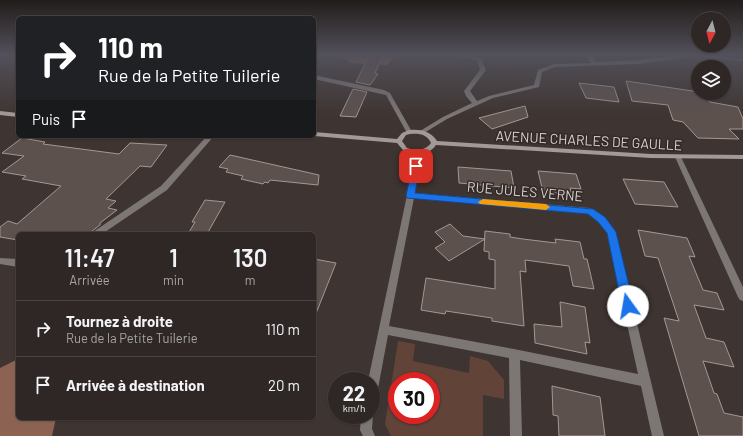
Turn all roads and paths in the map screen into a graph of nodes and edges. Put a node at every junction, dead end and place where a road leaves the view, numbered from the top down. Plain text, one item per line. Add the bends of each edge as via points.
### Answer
1 (480, 74) edge
2 (539, 74) edge
3 (316, 77) edge
4 (476, 104) junction
5 (0, 113) edge
6 (16, 114) edge
7 (409, 132) junction
8 (422, 132) junction
9 (316, 134) edge
10 (209, 138) edge
11 (399, 141) junction
12 (434, 143) junction
13 (419, 152) junction
14 (678, 157) junction
15 (743, 157) edge
16 (410, 196) junction
17 (99, 232) edge
18 (0, 261) edge
19 (16, 263) edge
20 (743, 297) edge
21 (384, 330) junction
22 (514, 354) junction
23 (375, 372) edge
24 (645, 381) junction
25 (366, 424) edge
26 (369, 436) edge
27 (516, 436) edge
28 (658, 436) edge

1 - 4 street via 467,91
2 - 4 street via 537,86 491,96
3 - 7 street via 388,94
4 - 8 street
5 - 6 street
7 - 8 street
7 - 11 street
8 - 12 street via 431,136
9 - 11 street
10 - 17 street via 164,188
11 - 13 street via 405,149
12 - 13 street via 427,151
12 - 14 street, AVENUE CHARLES DE GAULLE
13 - 16 street
14 - 15 street, AVENUE CHARLES DE GAULLE
14 - 20 street
16 - 21 street
16 - 24 street, RUE JULES VERNE via 590,211 601,219 611,232
18 - 19 street
21 - 22 street
21 - 23 street
22 - 24 street
22 - 27 street
24 - 28 street, RUE JULES VERNE
25 - 26 street

